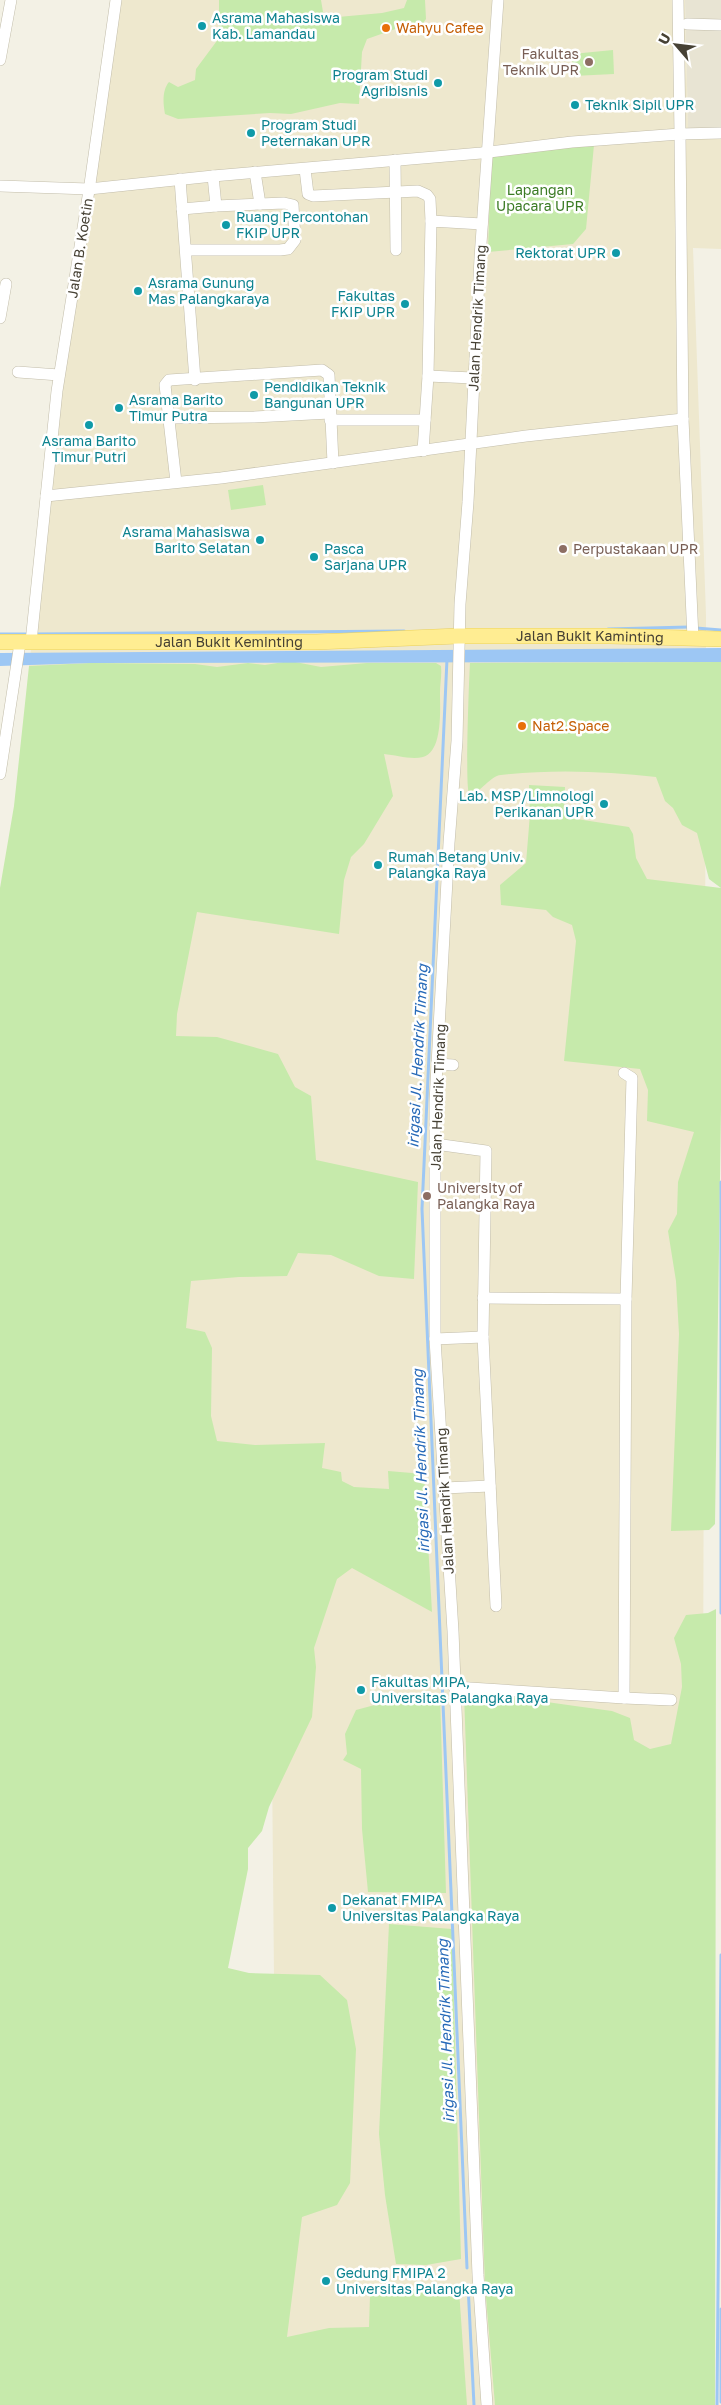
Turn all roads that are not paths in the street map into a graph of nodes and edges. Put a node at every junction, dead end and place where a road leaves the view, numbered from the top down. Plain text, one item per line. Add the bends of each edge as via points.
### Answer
1 (12, 0) edge
2 (116, 0) edge
3 (498, 0) edge
4 (678, 0) edge
5 (4, 17) edge
6 (686, 24) dead end
7 (721, 25) edge
8 (0, 60) edge
9 (721, 133) edge
10 (680, 134) junction
11 (487, 151) junction
12 (395, 160) junction
13 (305, 169) junction
14 (255, 172) junction
15 (213, 176) junction
16 (180, 179) junction
17 (0, 186) edge
18 (89, 190) junction
19 (397, 192) junction
20 (260, 204) junction
21 (216, 206) junction
22 (182, 209) junction
23 (430, 221) junction
24 (482, 224) junction
25 (186, 250) junction
26 (396, 250) dead end
27 (6, 284) dead end
28 (0, 318) edge
29 (18, 372) dead end
30 (59, 375) junction
31 (428, 376) junction
32 (473, 378) junction
33 (196, 380) junction
34 (330, 417) junction
35 (170, 418) junction
36 (683, 419) junction
37 (425, 420) junction
38 (470, 444) junction
39 (423, 451) junction
40 (334, 463) junction
41 (176, 482) junction
42 (46, 496) junction
43 (693, 638) junction
44 (721, 639) edge
45 (0, 642) edge
46 (24, 646) junction
47 (460, 646) junction
48 (0, 774) edge
49 (436, 1064) junction
50 (453, 1065) dead end
51 (624, 1072) dead end
52 (436, 1144) junction
53 (483, 1298) junction
54 (626, 1299) junction
55 (482, 1337) junction
56 (435, 1339) junction
57 (490, 1486) junction
58 (444, 1488) junction
59 (496, 1606) dead end
60 (454, 1686) junction
61 (624, 1698) junction
62 (671, 1700) dead end
63 (487, 2405) edge

1 - 5 street
2 - 18 street, Jalan B. Koetin
3 - 11 street, Jalan Hendrik Timang
4 - 10 street
5 - 8 street
6 - 7 street
9 - 10 street
10 - 11 street
10 - 36 street
11 - 12 street
11 - 24 street, Jalan Hendrik Timang
12 - 13 street
12 - 19 street
13 - 14 street
13 - 19 street via 308,194 313,196
14 - 15 street
14 - 20 street
15 - 16 street
15 - 21 street
16 - 18 street
16 - 22 street
17 - 18 street
18 - 30 street, Jalan B. Koetin
19 - 23 street via 418,191 427,195 430,199
19 - 26 street
20 - 21 street
20 - 25 street via 284,202 293,205 295,240 288,249
21 - 22 street
22 - 25 street
23 - 24 street
23 - 31 street
24 - 32 street, Jalan Hendrik Timang
25 - 33 street
27 - 28 street
29 - 30 street
30 - 42 street, Jalan B. Koetin
31 - 32 street
31 - 37 street
32 - 38 street, Jalan Hendrik Timang
33 - 34 street via 322,370 329,375
33 - 35 street via 167,382
34 - 35 street
34 - 37 street
34 - 40 street
35 - 41 street
36 - 38 street
36 - 43 street
37 - 39 street
38 - 39 street
38 - 47 street, Jalan Hendrik Timang
39 - 40 street
40 - 41 street
41 - 42 street
42 - 46 street, Jalan B. Koetin
43 - 44 main road, Jalan Bukit Kaminting
43 - 47 main road, Jalan Bukit Kaminting
45 - 46 main road, Jalan Bukit Keminting
46 - 47 main road, Jalan Bukit Keminting via 316,642
46 - 48 street, Jalan B. Koetin via 17,666
47 - 49 street, Jalan Hendrik Timang
49 - 50 street
49 - 52 street, Jalan Hendrik Timang
51 - 54 street via 632,1078
52 - 53 street via 486,1151
52 - 56 street, Jalan Hendrik Timang
53 - 54 street
53 - 55 street
54 - 61 street
55 - 56 street
55 - 57 street
56 - 58 street, Jalan Hendrik Timang
57 - 58 street
57 - 59 street
58 - 60 street, Jalan Hendrik Timang
60 - 61 street
60 - 63 street, Jalan Hendrik Timang via 478,2275
61 - 62 street

